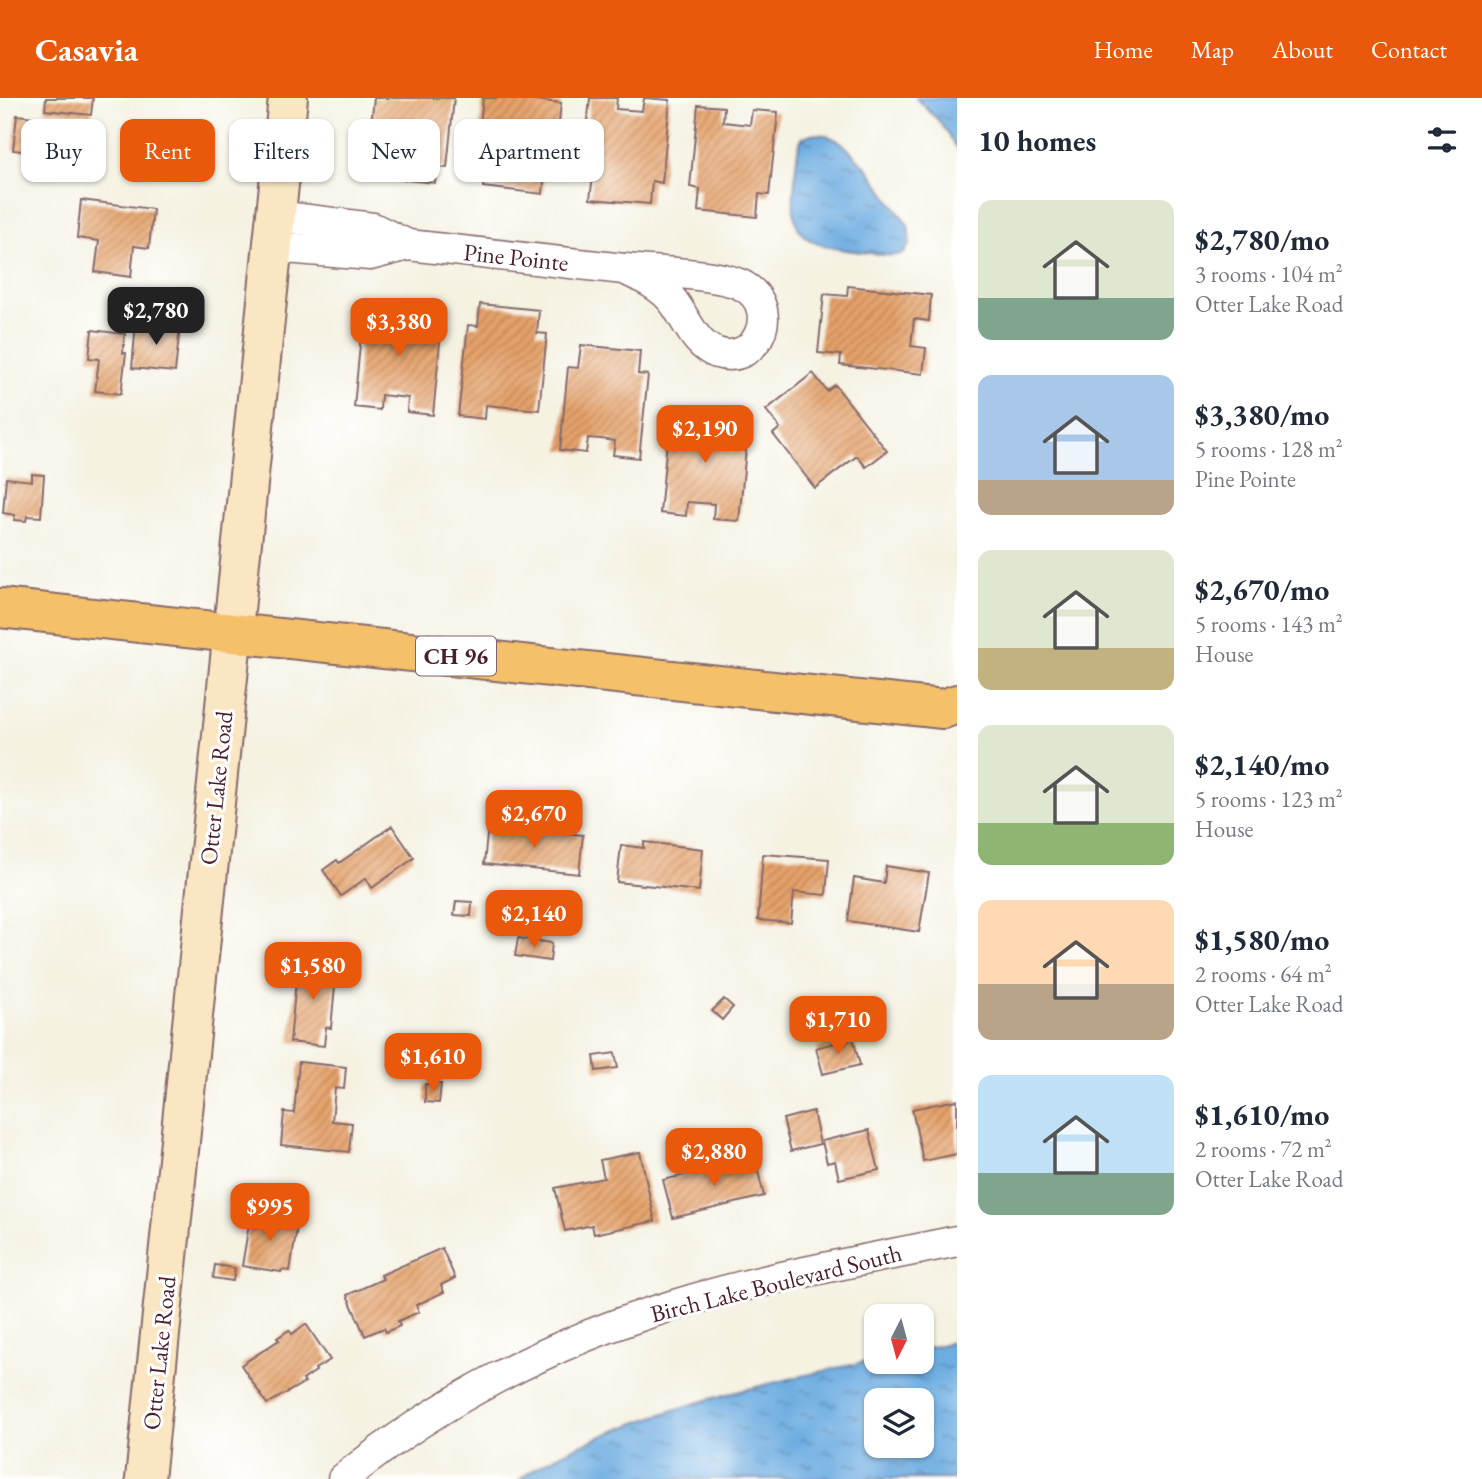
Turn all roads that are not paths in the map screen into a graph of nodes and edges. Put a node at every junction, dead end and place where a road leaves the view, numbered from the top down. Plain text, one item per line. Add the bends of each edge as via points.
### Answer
1 (288, 98) edge
2 (274, 231) junction
3 (624, 269) dead end
4 (0, 608) edge
5 (232, 632) junction
6 (952, 711) edge
7 (957, 1241) edge
8 (145, 1479) edge
9 (343, 1479) edge

1 - 2 street, Otter Lake Road
2 - 3 street, Pine Pointe via 373,228 408,244
2 - 5 street, Otter Lake Road
4 - 5 main road, CH 96
5 - 6 main road, CH 96
5 - 8 street, Otter Lake Road
7 - 9 street, Birch Lake Boulevard South via 719,1292 608,1328 489,1382 417,1425

